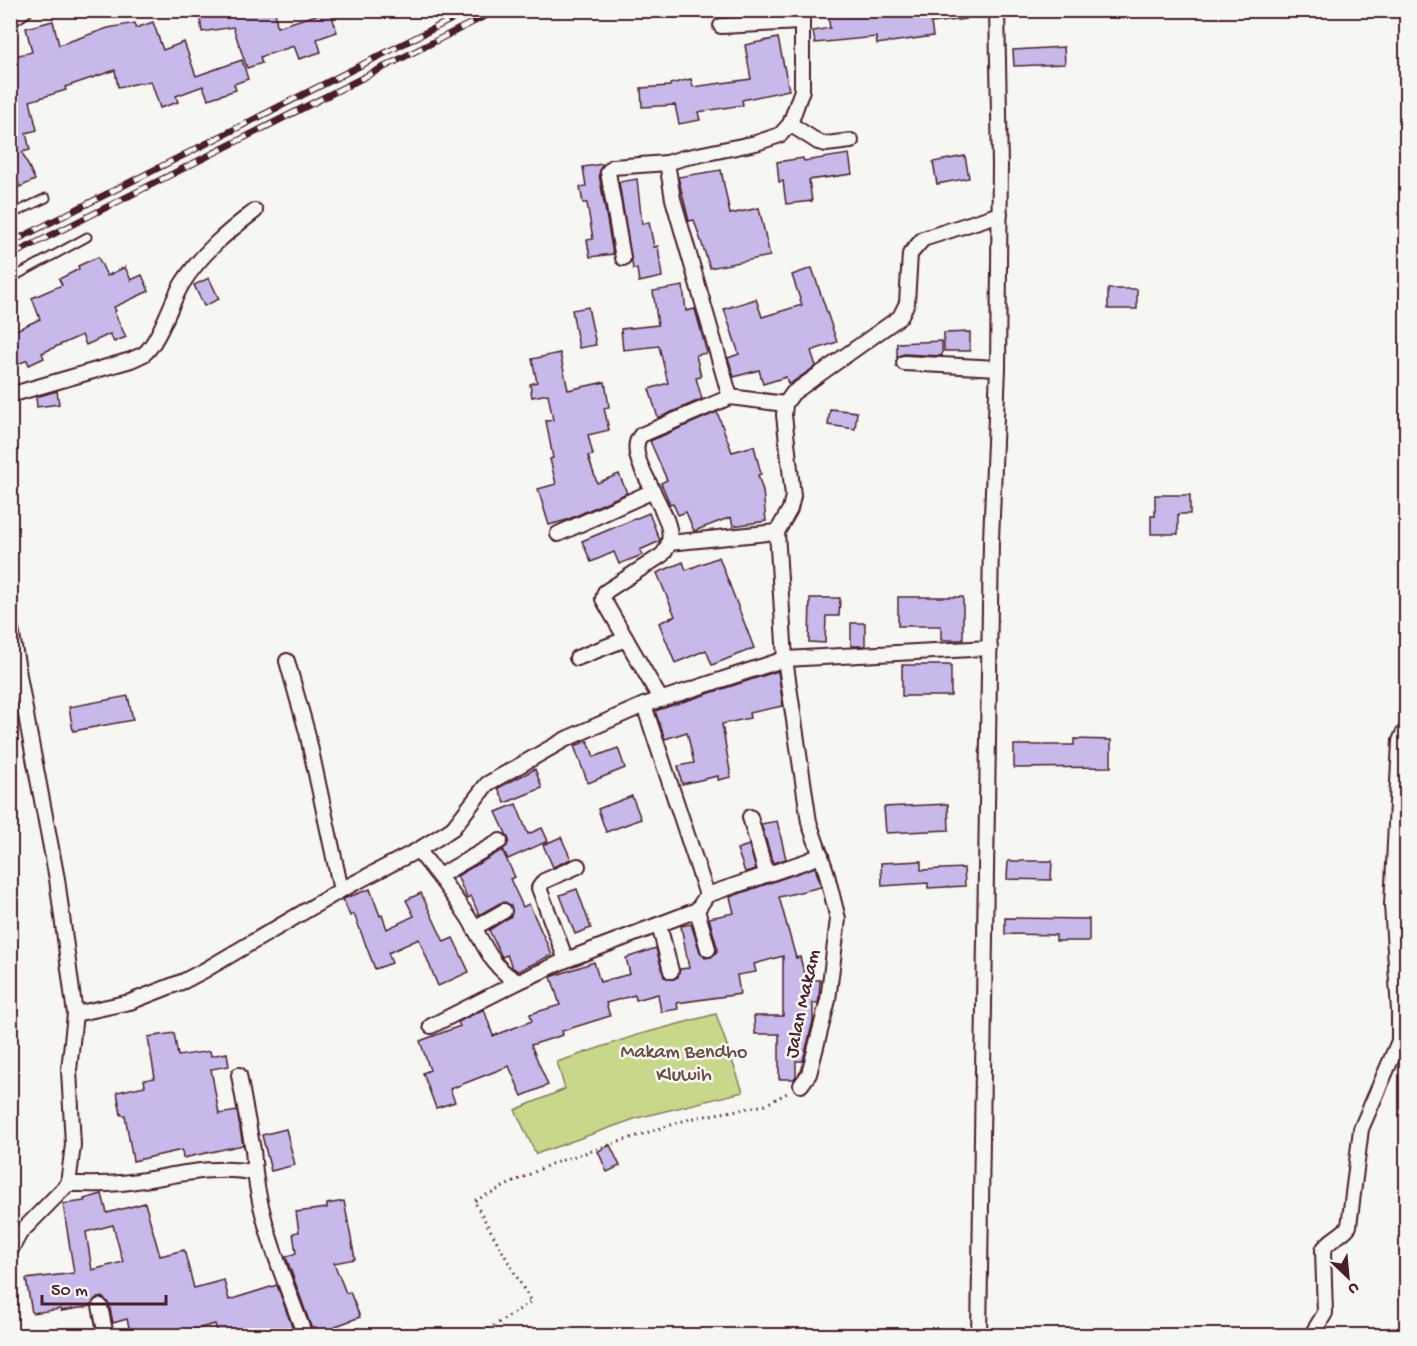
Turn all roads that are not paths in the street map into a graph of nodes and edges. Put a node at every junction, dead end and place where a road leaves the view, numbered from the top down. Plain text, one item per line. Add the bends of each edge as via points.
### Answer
1 (25, 10) edge
2 (997, 10) edge
3 (802, 16) edge
4 (10, 20) edge
5 (721, 26) dead end
6 (790, 124) junction
7 (851, 141) dead end
8 (668, 163) junction
9 (46, 198) dead end
10 (255, 212) dead end
11 (1000, 214) junction
12 (10, 215) edge
13 (87, 237) dead end
14 (623, 258) dead end
15 (10, 279) edge
16 (904, 363) dead end
17 (998, 368) junction
18 (10, 395) edge
19 (730, 397) junction
20 (785, 404) junction
21 (653, 491) junction
22 (777, 532) junction
23 (558, 534) dead end
24 (669, 543) junction
25 (10, 624) edge
26 (626, 639) junction
27 (990, 648) junction
28 (577, 658) dead end
29 (785, 659) junction
30 (287, 661) dead end
31 (661, 699) junction
32 (644, 705) junction
33 (1407, 734) edge
34 (750, 817) dead end
35 (500, 841) dead end
36 (418, 850) junction
37 (821, 855) junction
38 (578, 866) dead end
39 (766, 873) junction
40 (439, 876) junction
41 (341, 890) junction
42 (707, 894) junction
43 (698, 910) junction
44 (504, 911) dead end
45 (659, 925) junction
46 (474, 928) junction
47 (708, 949) dead end
48 (566, 960) junction
49 (671, 971) dead end
50 (518, 982) junction
51 (75, 1014) junction
52 (431, 1026) dead end
53 (239, 1075) dead end
54 (801, 1086) road end
55 (255, 1173) junction
56 (68, 1184) junction
57 (10, 1251) edge
58 (100, 1306) dead end
59 (106, 1335) edge
60 (305, 1335) edge
61 (979, 1335) edge
62 (1311, 1335) edge

1 - 4 street
2 - 11 street
3 - 5 street
3 - 6 street via 802,90
6 - 7 street via 818,142
6 - 8 street via 780,135 756,143
8 - 14 street via 613,167 608,172
8 - 19 street via 673,199
9 - 12 lane
10 - 18 street via 204,254 182,284 144,353
11 - 17 street
11 - 20 street via 923,239 916,245 910,254 907,303 900,316 793,393
13 - 15 lane
16 - 17 street
17 - 27 street
19 - 20 street
19 - 21 street via 641,435 635,443 637,454
20 - 22 street via 793,496
21 - 23 street
21 - 24 street via 671,530
22 - 24 street
22 - 29 street, Jalan Makam
24 - 26 street via 662,555 605,592 603,599
25 - 51 street via 57,879
26 - 28 street
26 - 31 street
27 - 29 street
27 - 61 street
29 - 31 street
29 - 37 street, Jalan Makam via 809,822
30 - 41 street via 307,732
31 - 32 street
32 - 36 street via 566,739 487,784 453,828
32 - 42 street
33 - 62 street via 1400,741 1392,905 1400,1041 1361,1129 1349,1226 1323,1250 1324,1313
34 - 39 street
35 - 40 street
36 - 40 street
36 - 41 street
37 - 39 street
37 - 54 street, Jalan Makam via 838,919 828,1000 809,1074
38 - 48 street via 544,880 539,888
39 - 42 street
40 - 46 street
41 - 51 street via 183,981 130,1002
42 - 43 street
43 - 45 street
43 - 47 street
44 - 46 street
45 - 48 street
45 - 49 street
46 - 50 street via 497,967
48 - 50 street
50 - 52 street
51 - 56 street via 69,1070 73,1145
53 - 55 street
55 - 56 street via 225,1169 119,1183
55 - 60 street via 272,1243
56 - 57 street via 20,1233
58 - 59 street

